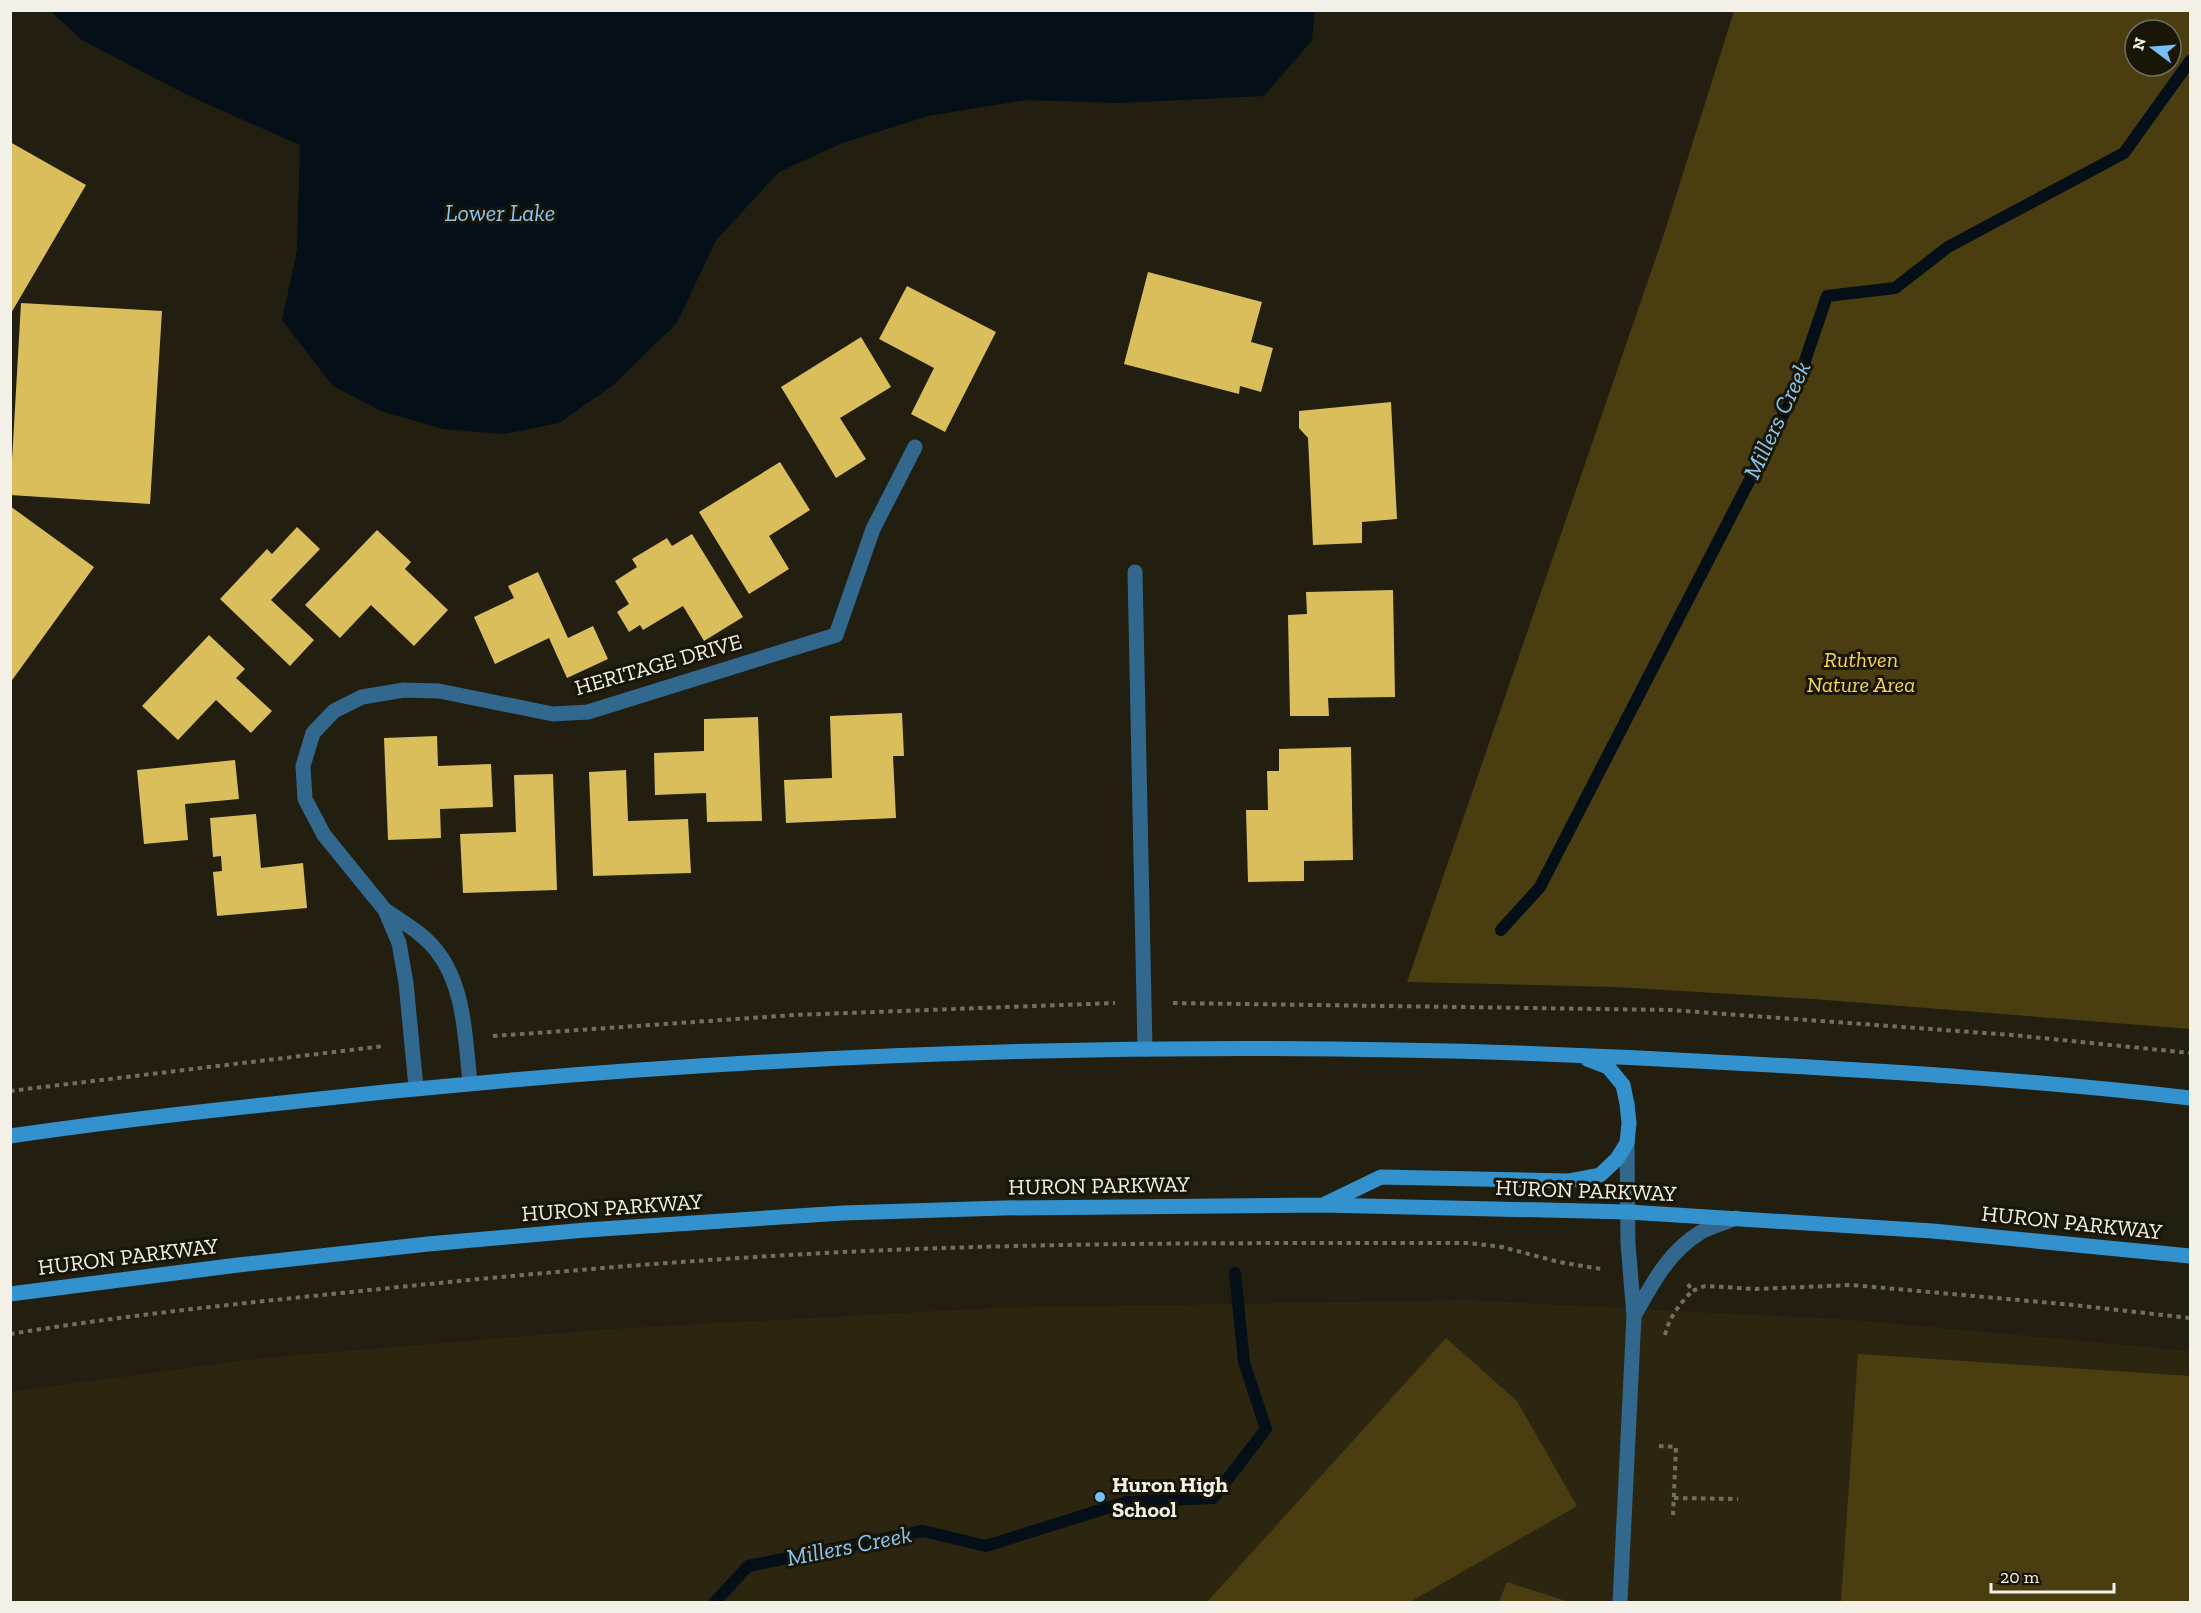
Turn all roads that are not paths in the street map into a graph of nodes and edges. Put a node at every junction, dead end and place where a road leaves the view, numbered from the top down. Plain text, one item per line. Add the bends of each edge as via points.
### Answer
1 (915, 447) dead end
2 (1135, 572) dead end
3 (385, 910) junction
4 (1145, 1049) junction
5 (1572, 1054) junction
6 (470, 1082) junction
7 (416, 1087) junction
8 (2190, 1098) edge
9 (10, 1136) edge
10 (1627, 1143) junction
11 (1322, 1205) junction
12 (1628, 1212) junction
13 (1738, 1218) junction
14 (2190, 1256) edge
15 (10, 1294) edge
16 (1634, 1316) junction
17 (1620, 1602) edge

1 - 3 street, HERITAGE DRIVE via 873,529 836,635 588,712 553,714 439,691 404,690 362,697 334,711 313,733 303,766 304,800 324,835
2 - 4 street
3 - 6 street, HERITAGE DRIVE via 415,929 436,950 455,983
3 - 7 street, HERITAGE DRIVE via 399,944 406,983
4 - 5 main road
4 - 6 main road via 858,1057
5 - 8 main road via 1989,1078
5 - 10 main road via 1608,1067 1623,1084 1629,1123
6 - 7 main road
7 - 9 main road
10 - 11 main road via 1617,1160 1600,1175 1568,1181 1382,1177
10 - 12 street
11 - 12 main road, HURON PARKWAY
11 - 15 main road, HURON PARKWAY via 843,1213 586,1230 404,1246
12 - 13 main road, HURON PARKWAY
12 - 16 street
13 - 14 main road, HURON PARKWAY via 1933,1231
13 - 16 street via 1702,1232 1675,1252 1657,1274
16 - 17 street

